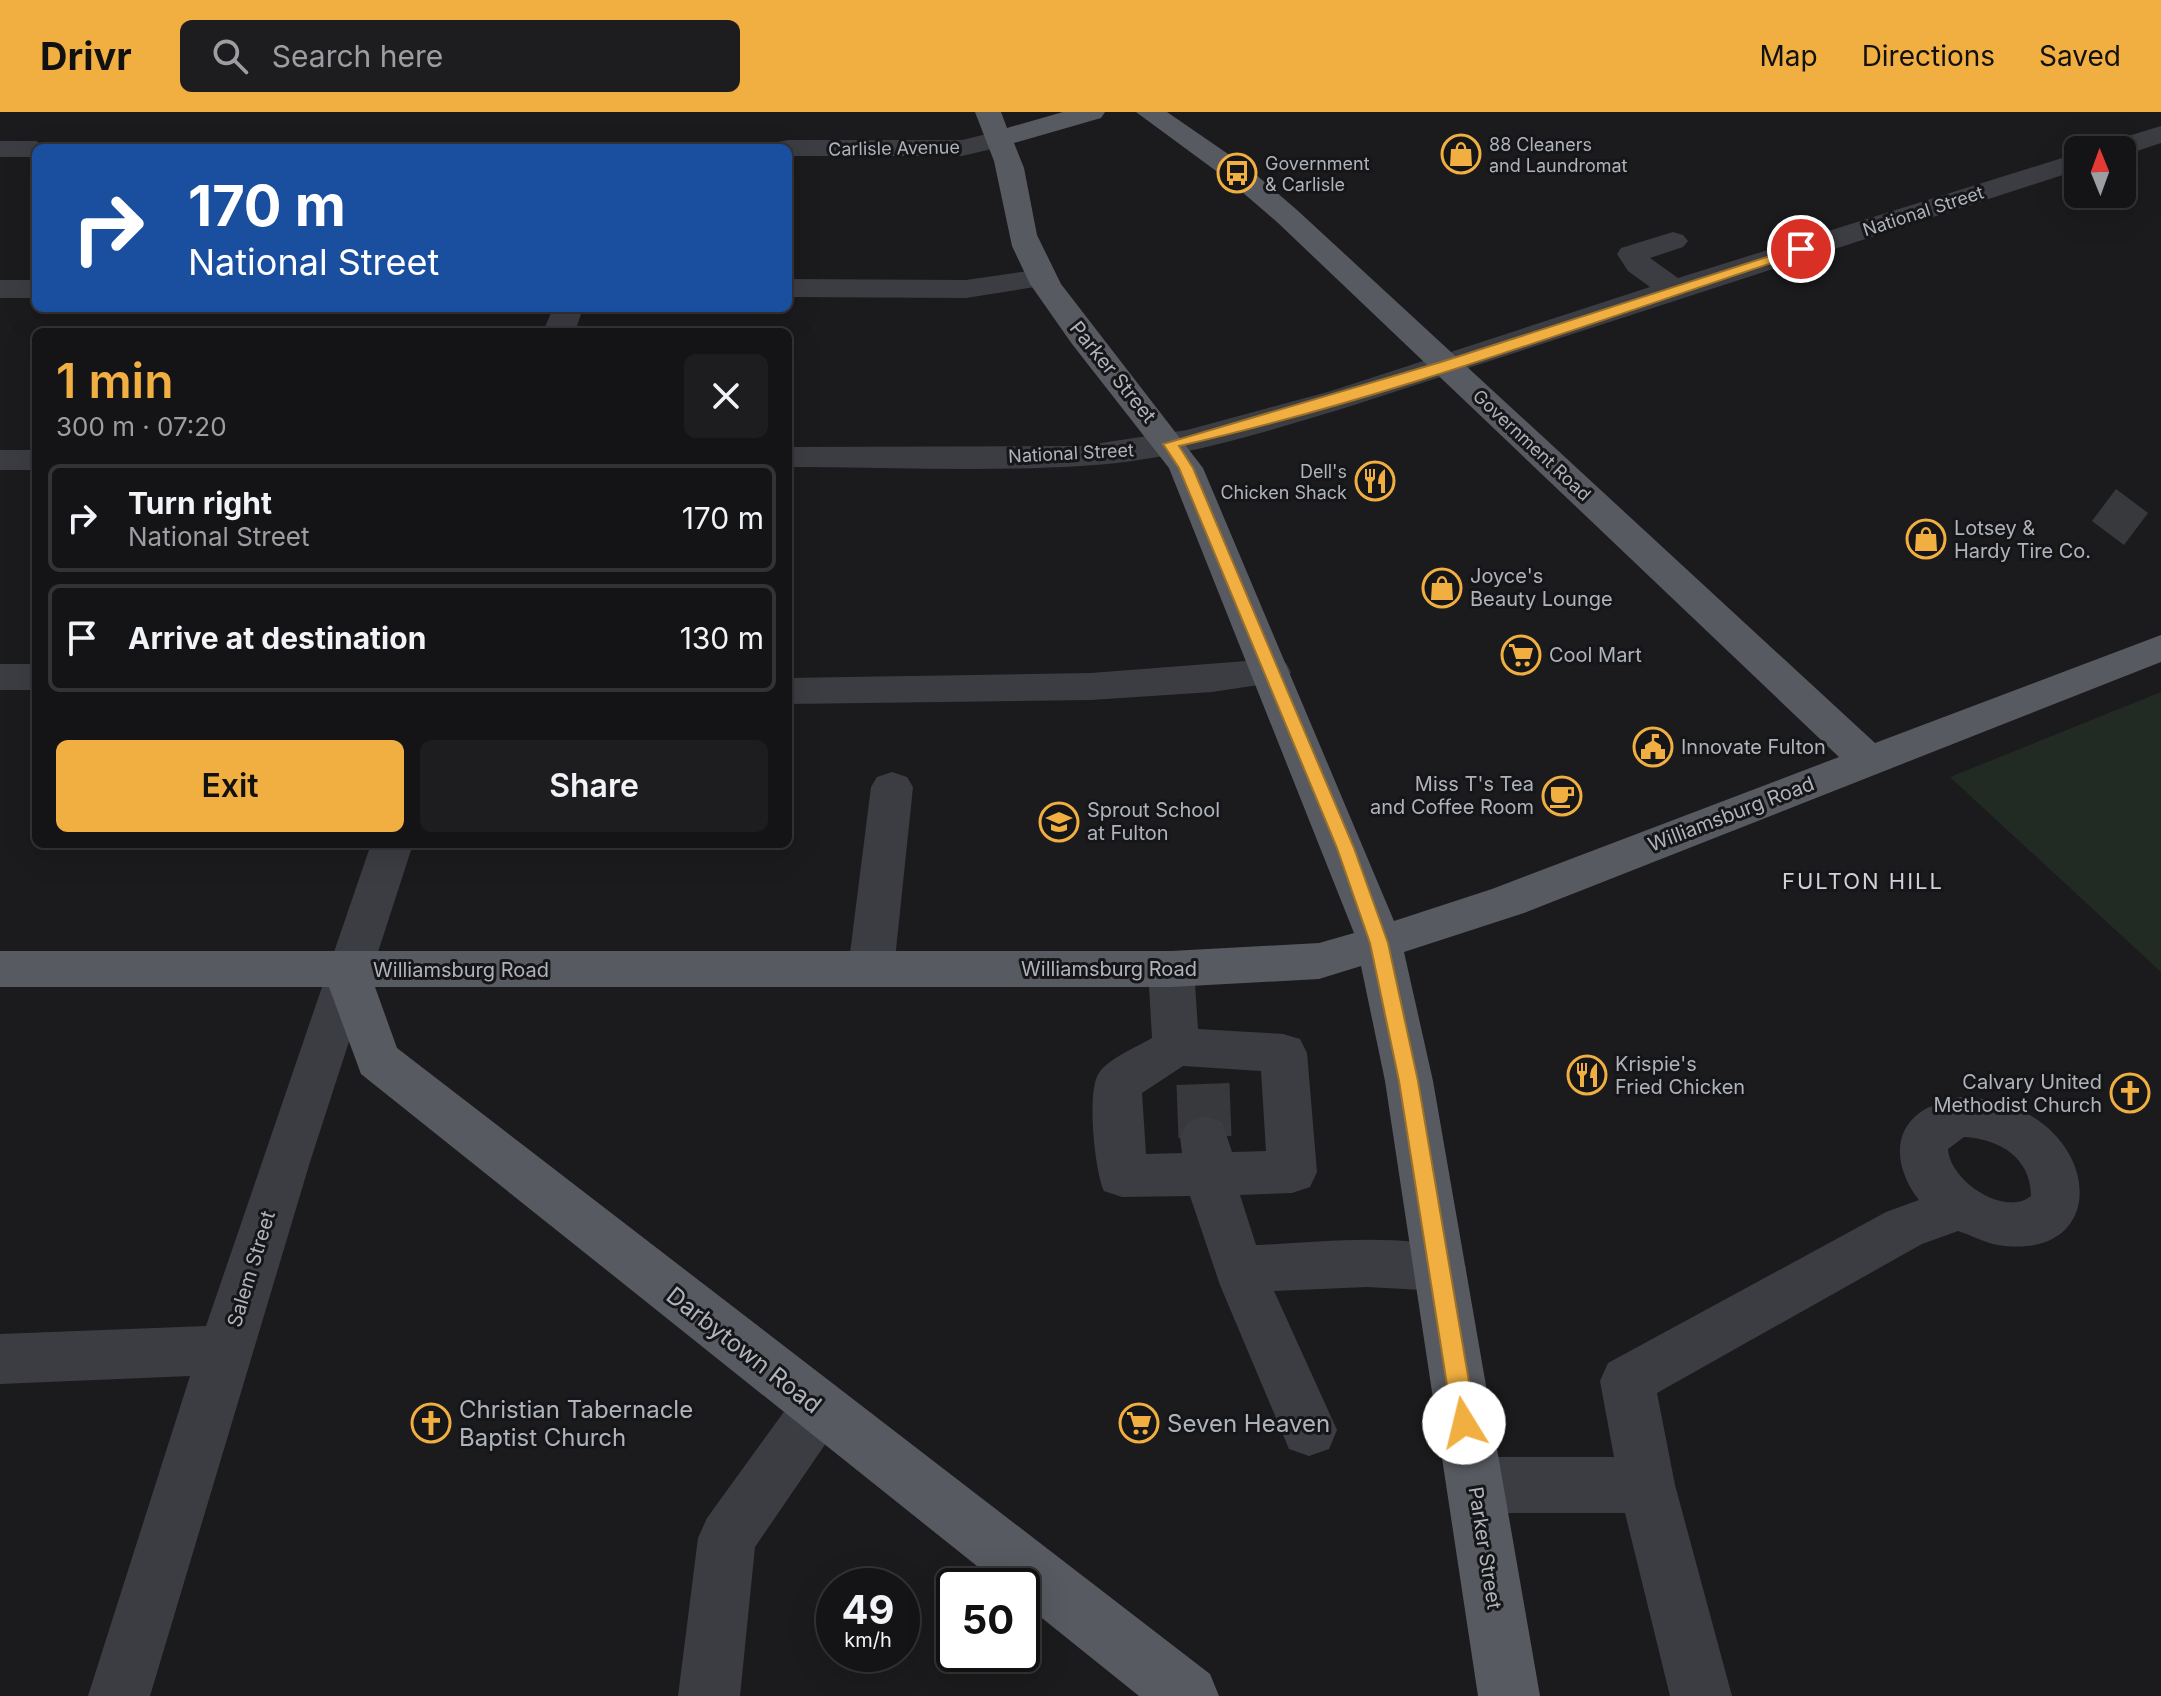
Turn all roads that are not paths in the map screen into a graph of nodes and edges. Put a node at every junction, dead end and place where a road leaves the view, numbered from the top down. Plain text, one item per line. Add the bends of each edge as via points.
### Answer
1 (988, 112) edge
2 (1092, 112) edge
3 (1149, 112) edge
4 (2161, 134) edge
5 (999, 139) junction
6 (2136, 142) edge
7 (792, 148) edge
8 (0, 149) edge
9 (32, 149) edge
10 (2064, 165) edge
11 (1673, 241) dead end
12 (1042, 278) junction
13 (792, 288) edge
14 (0, 289) edge
15 (32, 289) edge
16 (1675, 290) junction
17 (1446, 365) junction
18 (1170, 444) junction
19 (792, 457) edge
20 (0, 460) edge
21 (32, 460) edge
22 (2161, 648) edge
23 (1272, 672) junction
24 (0, 677) edge
25 (32, 677) edge
26 (792, 691) edge
27 (1868, 760) junction
28 (892, 787) dead end
29 (391, 848) edge
30 (1379, 943) junction
31 (0, 969) edge
32 (871, 969) junction
33 (1171, 969) junction
34 (346, 970) junction
35 (1193, 1060) junction
36 (1206, 1154) junction
37 (1959, 1208) dead end
38 (1440, 1268) junction
39 (1241, 1269) junction
40 (225, 1350) junction
41 (0, 1359) edge
42 (818, 1409) junction
43 (1309, 1430) dead end
44 (1474, 1485) junction
45 (1647, 1485) junction
46 (119, 1696) edge
47 (709, 1696) edge
48 (1188, 1696) edge
49 (1509, 1696) edge
50 (1701, 1696) edge

1 - 5 main road, Parker Street
2 - 5 main road, Carlisle Avenue
3 - 17 main road, Government Road via 1258,190
4 - 6 street
5 - 7 street, Carlisle Avenue via 962,148
5 - 12 main road, Parker Street via 1022,233
8 - 9 street
10 - 16 street, National Street
11 - 16 street via 1632,254
12 - 13 street via 966,289
12 - 18 main road, Parker Street
14 - 15 street
16 - 17 street, National Street
17 - 18 street, National Street
17 - 27 main road, Government Road
18 - 19 street, National Street via 1081,456
18 - 23 main road, Parker Street via 1186,468
20 - 21 street
22 - 27 main road, Williamsburg Road
23 - 26 street via 1036,689
23 - 30 main road, Parker Street
24 - 25 street
27 - 30 main road, Williamsburg Road via 1508,901
28 - 32 street
29 - 34 street, Salem Street
30 - 33 main road, Williamsburg Road via 1319,961
30 - 38 main road, Parker Street via 1409,1081
31 - 34 main road, Williamsburg Road
32 - 33 main road, Williamsburg Road
32 - 34 main road, Williamsburg Road
33 - 35 street
34 - 40 street, Salem Street
34 - 42 main road, Darbytown Road via 378,1060
35 - 36 street via 1117,1084 1122,1176
35 - 36 street via 1283,1053 1292,1172
36 - 39 street
37 - 45 street via 1904,1228 1627,1381
38 - 39 street via 1367,1264
38 - 44 main road, Parker Street
39 - 43 street
40 - 41 street
40 - 46 street, Salem Street
42 - 47 street via 727,1538
42 - 48 main road, Darbytown Road
44 - 45 street
44 - 49 main road, Parker Street
45 - 50 street

